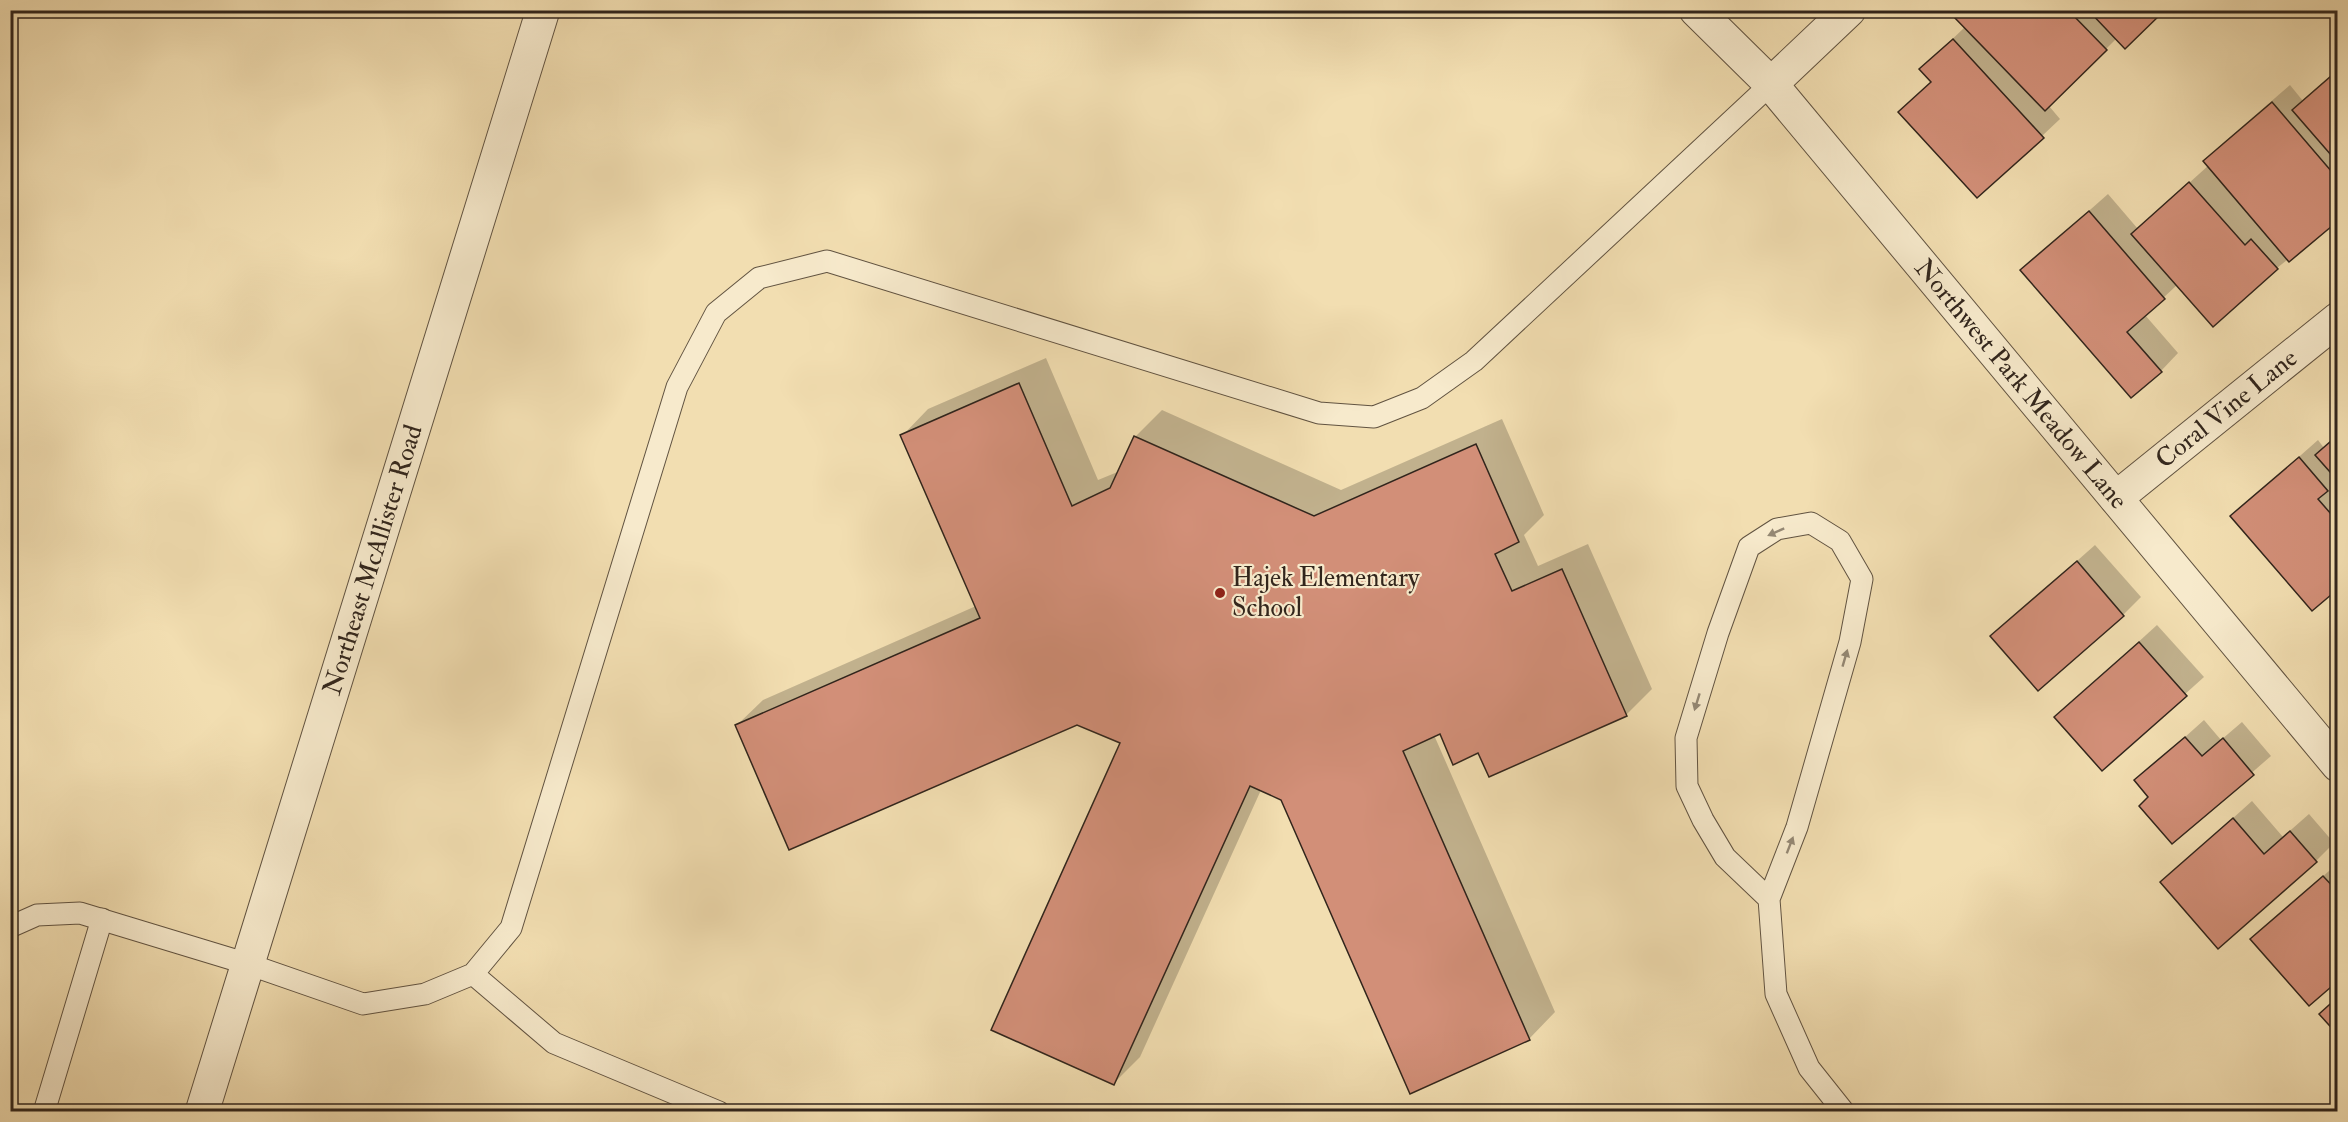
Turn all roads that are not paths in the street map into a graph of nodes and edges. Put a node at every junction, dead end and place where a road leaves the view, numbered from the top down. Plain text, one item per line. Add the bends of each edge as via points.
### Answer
1 (543, 10) edge
2 (1696, 10) edge
3 (1849, 10) edge
4 (1771, 84) junction
5 (2337, 319) edge
6 (2116, 498) junction
7 (2337, 765) edge
8 (1770, 899) junction
9 (102, 919) junction
10 (10, 927) edge
11 (248, 964) junction
12 (473, 974) junction
13 (44, 1112) edge
14 (202, 1112) edge
15 (719, 1112) edge
16 (1844, 1112) edge

1 - 11 street, Northeast McAllister Road
2 - 4 street, Northwest Park Meadow Lane
3 - 4 street
4 - 6 street, Northwest Park Meadow Lane
4 - 12 lane via 1474,361 1422,398 1374,417 1319,413 827,261 759,278 716,314 677,387 511,928
5 - 6 street, Coral Vine Lane
6 - 7 street, Northwest Park Meadow Lane
8 -> 8 lane via 1800,816 1850,642 1862,579 1840,541 1811,523 1777,529 1749,548 1686,738 1688,786 1703,820 1725,857
8 - 16 lane via 1776,994 1809,1068
9 - 10 lane via 80,913 37,915
9 - 11 lane
9 - 13 lane
11 - 12 lane via 363,1004 425,994
11 - 14 street, Northeast McAllister Road
12 - 15 lane via 554,1042

